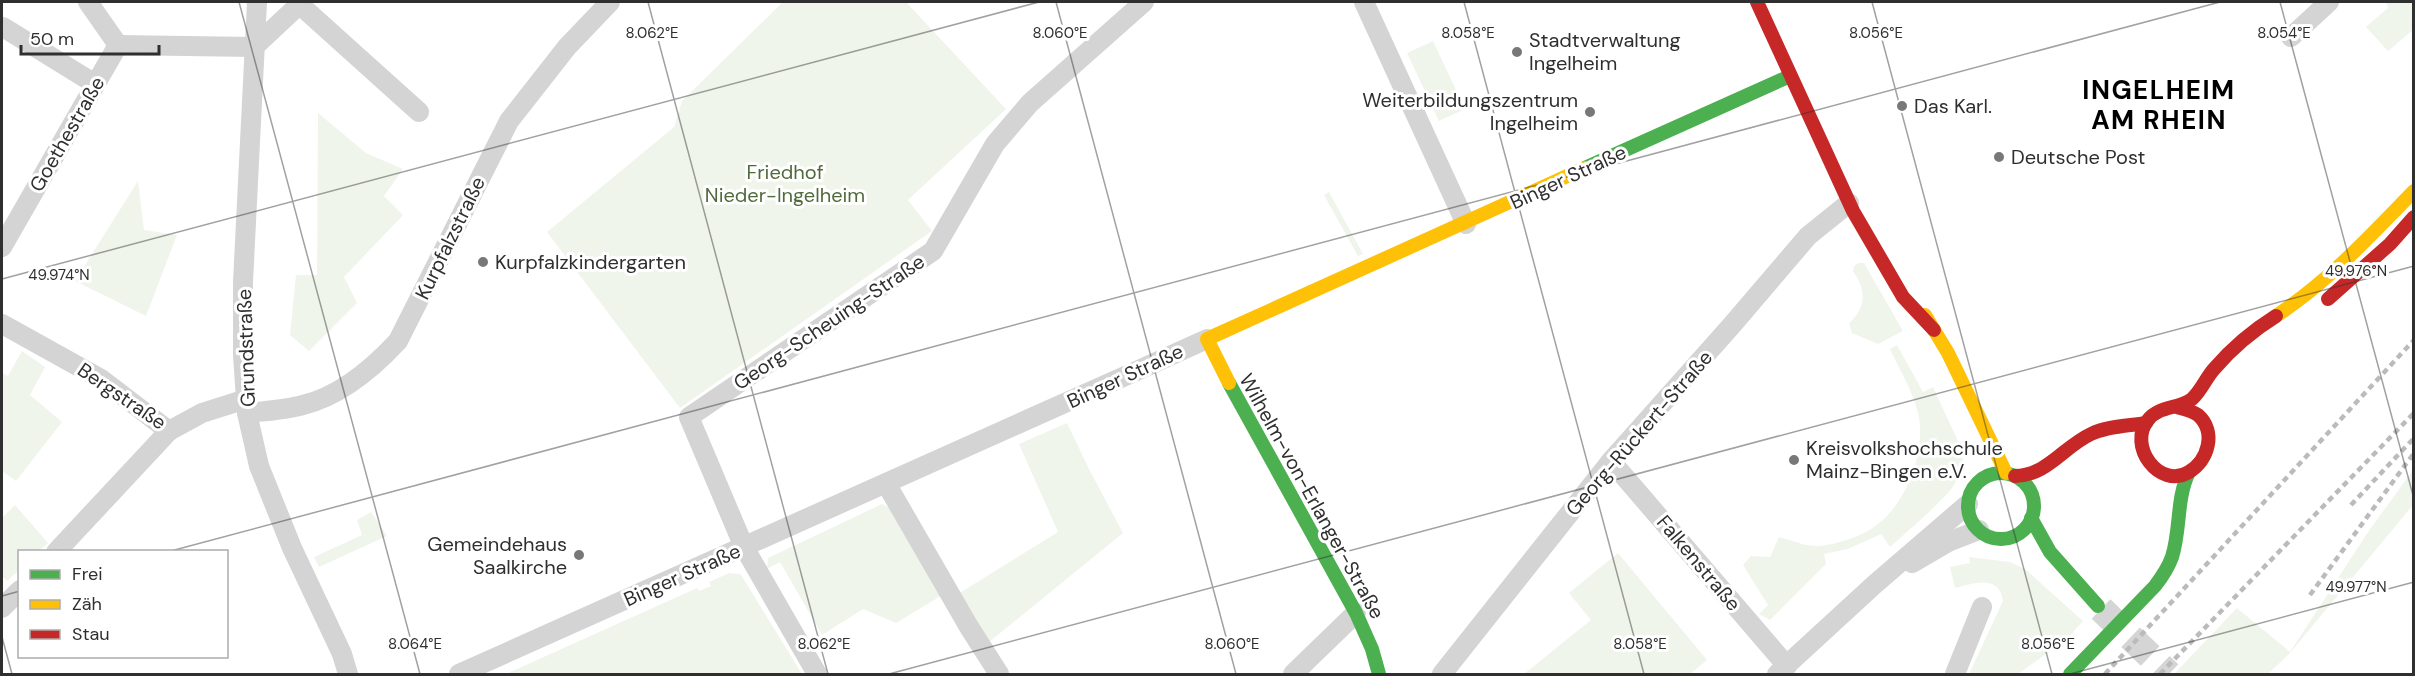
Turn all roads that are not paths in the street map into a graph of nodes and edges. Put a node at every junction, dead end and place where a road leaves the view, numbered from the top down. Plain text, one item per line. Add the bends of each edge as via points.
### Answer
1 (88, 2) edge
2 (257, 2) edge
3 (610, 2) edge
4 (1143, 2) edge
5 (1364, 2) edge
6 (1757, 2) edge
7 (2329, 2) edge
8 (301, 3) edge
9 (2, 27) edge
10 (2291, 37) dead end
11 (118, 45) junction
12 (254, 47) junction
13 (1790, 76) junction
14 (95, 84) junction
15 (419, 112) dead end
16 (2414, 191) edge
17 (1849, 203) junction
18 (2414, 218) edge
19 (1466, 224) junction
20 (2, 247) edge
21 (2318, 306) dead end
22 (2, 324) edge
23 (1207, 339) junction
24 (1971, 401) junction
25 (247, 406) junction
26 (2177, 406) junction
27 (2211, 407) dead end
28 (2146, 423) junction
29 (2206, 425) junction
30 (169, 431) junction
31 (2129, 446) dead end
32 (1978, 449) dead end
33 (2144, 454) junction
34 (1611, 461) junction
35 (2153, 467) junction
36 (2189, 472) junction
37 (2010, 475) junction
38 (887, 485) junction
39 (2160, 487) dead end
40 (2047, 488) dead end
41 (1968, 504) junction
42 (2034, 504) junction
43 (2031, 518) junction
44 (1979, 530) junction
45 (2007, 538) junction
46 (2161, 542) dead end
47 (744, 548) junction
48 (2023, 548) dead end
49 (58, 550) edge
50 (2036, 557) dead end
51 (1875, 584) junction
52 (18, 592) edge
53 (2084, 593) junction
54 (2145, 596) junction
55 (1982, 606) dead end
56 (2098, 606) tunnel mouth
57 (2, 608) edge
58 (1356, 614) junction
59 (1782, 670) edge
60 (348, 675) edge
61 (459, 675) edge
62 (817, 675) edge
63 (999, 675) edge
64 (1293, 675) edge
65 (1379, 675) edge
66 (1442, 675) edge
67 (1955, 675) edge
68 (2070, 675) edge

1 - 11 street
2 - 12 street, Grundstraße
3 - 25 street, Kurpfalzstraße via 567,47 509,121 398,341 374,366 325,396 304,405
4 - 47 street, Georg-Scheuing-Straße via 1030,103 995,144 933,251 689,417
5 - 19 street
6 - 13 main road
7 - 10 street
8 - 12 street
8 - 15 street
9 - 14 street
11 - 12 street
11 - 14 street, Goethestraße
12 - 25 street, Grundstraße via 243,282
13 - 17 main road
13 - 19 main road, Binger Straße
14 - 20 street, Goethestraße
16 - 26 main road via 2314,290 2245,338 2192,399
17 - 24 main road via 1903,297 1934,330
17 - 34 street, Georg-Rückert-Straße via 1808,236
18 - 21 main road
19 - 23 main road, Binger Straße
22 - 30 street, Bergstraße via 101,379
23 - 38 street, Binger Straße
23 - 58 main road, Wilhelm-von-Erlanger-Straße
24 - 32 main road
24 - 37 main road
25 - 30 street, Bergstraße via 202,413
25 - 60 street, Grundstraße via 263,476
26 - 28 main road via 2162,409
26 - 29 main road via 2196,414
27 - 29 main road
28 - 33 main road via 2141,438
28 - 37 main road via 2093,433 2042,470 2028,476
29 - 36 main road via 2208,453
30 - 49 street
31 - 33 main road
33 - 35 main road
34 - 59 street, Falkenstraße
34 - 66 street, Georg-Rückert-Straße
35 - 36 main road via 2172,475
35 - 39 main road
36 - 54 main road via 2178,498 2170,562
37 - 41 main road via 1981,475
37 - 42 main road via 2028,487
38 - 47 street, Binger Straße
38 - 63 street
40 - 42 main road
41 - 44 main road
41 - 51 street
42 - 43 main road
43 - 45 main road via 2023,530
43 - 53 main road via 2042,541
44 - 45 main road via 1995,538
44 - 51 street via 1948,542
45 - 48 main road
46 - 54 main road via 2156,574
47 - 61 street, Binger Straße
47 - 62 street
50 - 53 main road
51 - 59 street
52 - 57 street
53 - 56 main road
54 - 68 main road
55 - 67 street
58 - 64 street
58 - 65 main road, Wilhelm-von-Erlanger-Straße

